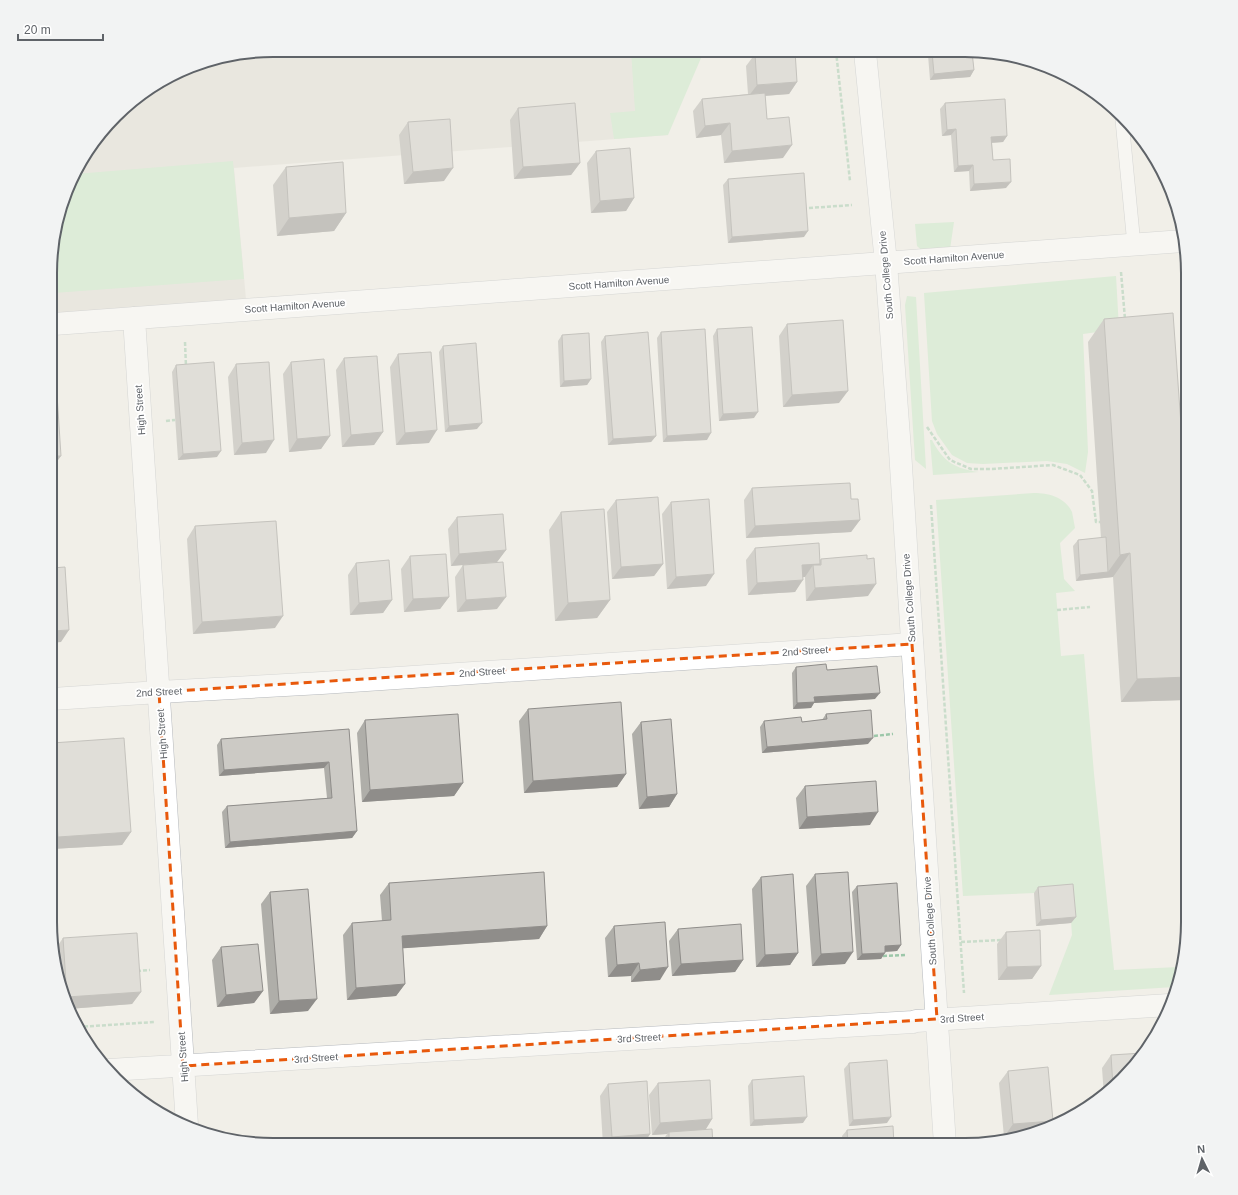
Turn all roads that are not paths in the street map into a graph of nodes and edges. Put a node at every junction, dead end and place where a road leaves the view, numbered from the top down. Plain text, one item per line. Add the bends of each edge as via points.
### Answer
1 (866, 57) edge
2 (1123, 126) edge
3 (1178, 241) edge
4 (1134, 245) junction
5 (886, 263) junction
6 (134, 318) junction
7 (57, 324) edge
8 (912, 644) junction
9 (159, 692) junction
10 (57, 699) edge
11 (1165, 1005) edge
12 (937, 1019) junction
13 (183, 1066) junction
14 (116, 1070) edge
15 (187, 1120) edge
16 (945, 1138) edge

1 - 5 street, South College Drive
2 - 4 lane
3 - 4 street, Scott Hamilton Avenue
4 - 5 street, Scott Hamilton Avenue
5 - 6 street, Scott Hamilton Avenue
5 - 8 street, South College Drive
6 - 7 street, Scott Hamilton Avenue
6 - 9 street, High Street
8 - 9 street, 2nd Street
8 - 12 street, South College Drive
9 - 10 street, 2nd Street
9 - 13 street, High Street
11 - 12 street, 3rd Street
12 - 13 street, 3rd Street
12 - 16 street, South College Drive
13 - 14 street, 3rd Street
13 - 15 street, High Street

